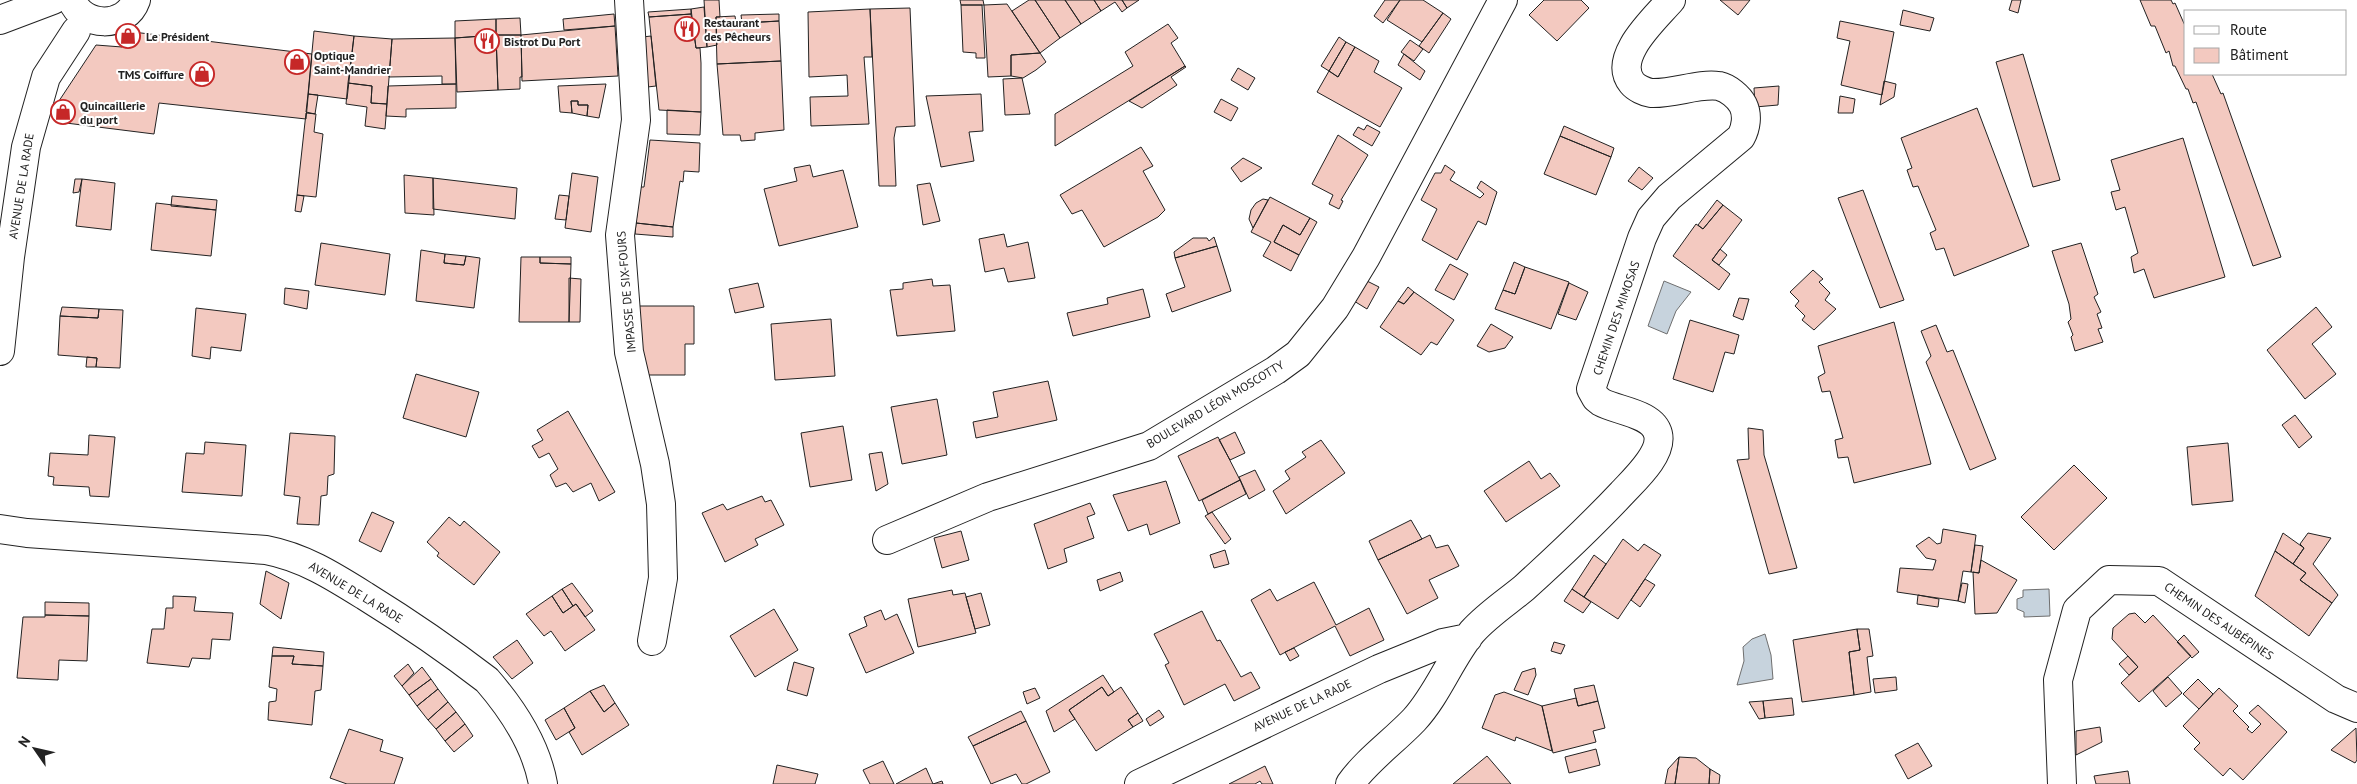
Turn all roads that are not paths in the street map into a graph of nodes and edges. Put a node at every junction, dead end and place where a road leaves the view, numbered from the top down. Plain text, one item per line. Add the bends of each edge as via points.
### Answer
1 (52, 0) edge
2 (72, 0) edge
3 (136, 0) edge
4 (629, 0) edge
5 (1503, 0) edge
6 (1671, 0) edge
7 (0, 20) edge
8 (76, 31) dead end
9 (0, 352) edge
10 (0, 529) edge
11 (887, 540) dead end
12 (1468, 638) junction
13 (652, 641) dead end
14 (2357, 708) edge
15 (542, 784) edge
16 (1139, 784) edge
17 (1350, 784) edge
18 (2062, 784) edge

1 - 7 street
2 - 3 street via 87,18 108,22 128,12
4 - 13 street, IMPASSE DE SIX-FOURS via 636,120 620,235 629,352 661,504 663,578
5 - 11 street, BOULEVARD LÉON MOSCOTTY via 1366,257 1335,308 1298,354 1149,446 988,496
6 - 12 street, CHEMIN DES MIMOSAS via 1634,44 1626,69 1628,78 1650,93 1726,88 1744,107 1746,121 1741,138 1669,197 1651,218 1592,389 1601,402 1640,416 1654,426 1658,434 1656,449 1643,470 1618,498
8 - 9 street, AVENUE DE LA RADE via 46,77 26,147
10 - 15 street, AVENUE DE LA RADE via 28,534 266,550 311,564 380,605 487,680 525,733 540,764
12 - 16 street, AVENUE DE LA RADE via 1443,643 1379,669
12 - 17 street, CHEMIN DES MIMOSAS via 1448,674 1414,720 1358,772
14 - 18 street, CHEMIN DES AUBÉPINES via 2336,699 2159,581 2109,580 2076,610 2058,680

